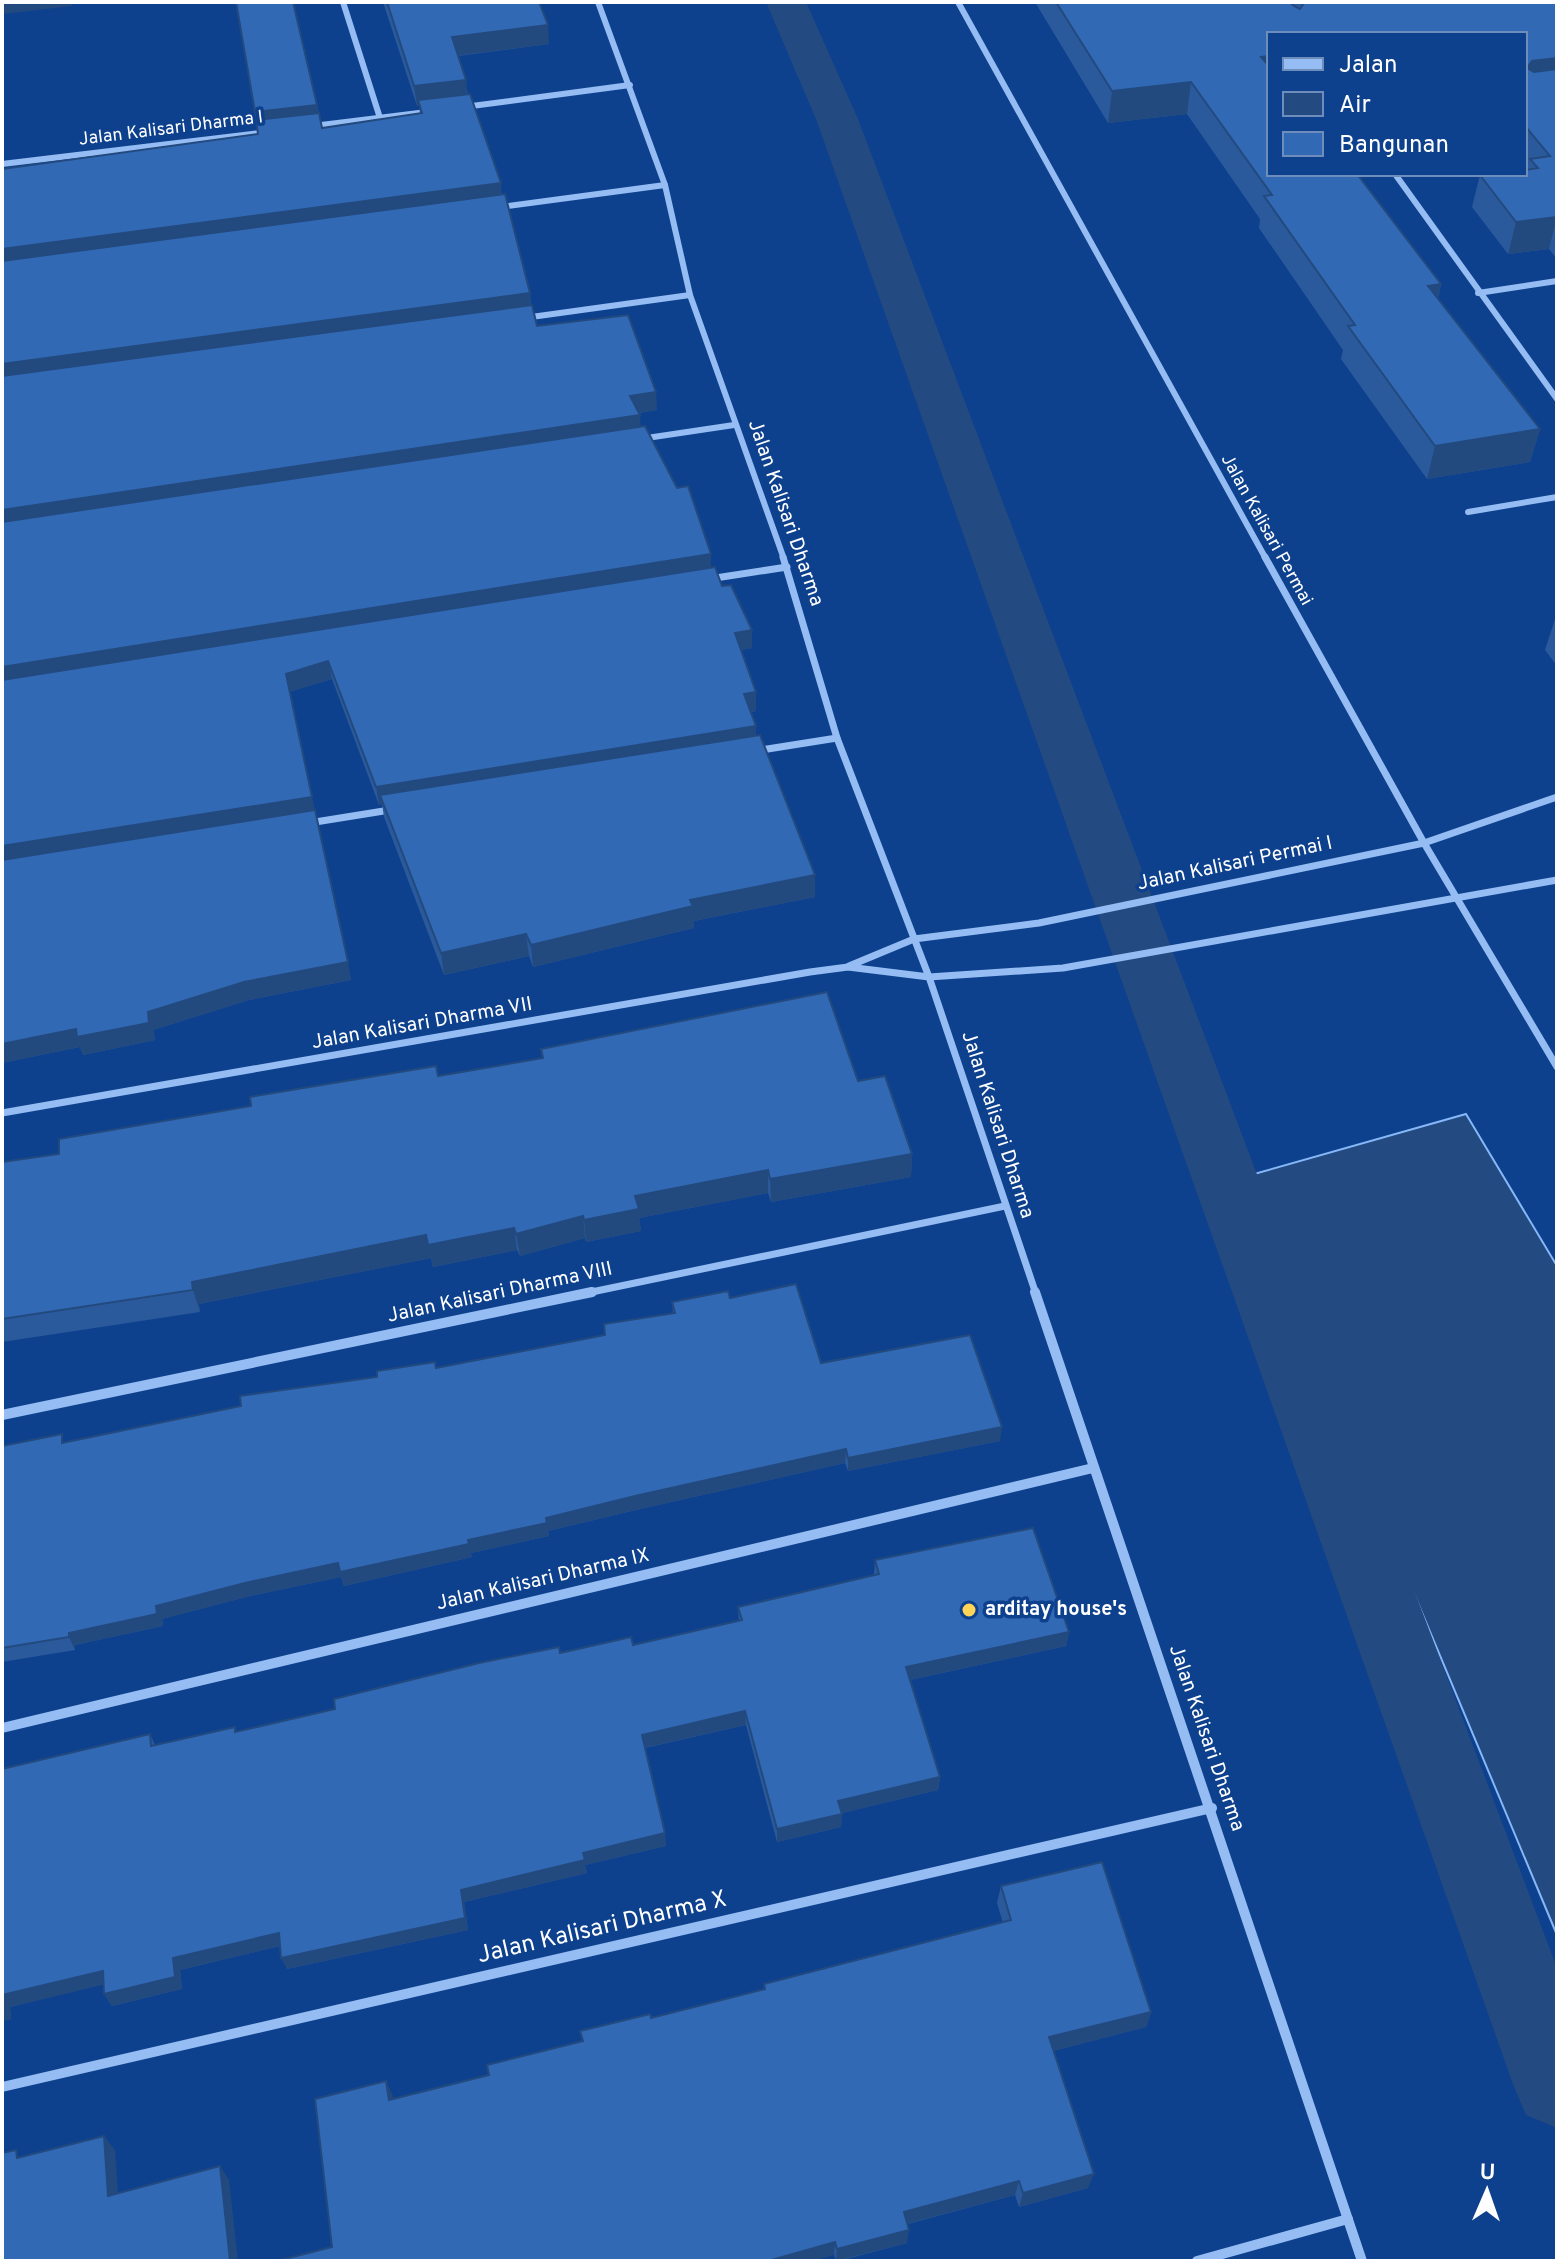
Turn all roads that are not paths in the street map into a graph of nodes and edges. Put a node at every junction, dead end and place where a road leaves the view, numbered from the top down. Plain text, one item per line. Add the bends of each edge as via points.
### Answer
1 (343, 2) edge
2 (598, 2) edge
3 (958, 2) edge
4 (630, 85) junction
5 (458, 108) edge
6 (442, 110) edge
7 (380, 118) junction
8 (301, 128) edge
9 (270, 131) edge
10 (2, 164) edge
11 (1396, 176) edge
12 (665, 185) junction
13 (492, 208) edge
14 (1557, 281) edge
15 (1478, 293) junction
16 (690, 295) junction
17 (518, 319) edge
18 (1557, 399) edge
19 (734, 425) junction
20 (625, 441) edge
21 (1557, 497) edge
22 (1468, 512) dead end
23 (787, 567) junction
24 (693, 582) edge
25 (837, 738) junction
26 (743, 753) edge
27 (1557, 797) edge
28 (396, 809) edge
29 (301, 824) edge
30 (1424, 843) junction
31 (1557, 880) edge
32 (1459, 899) junction
33 (914, 939) junction
34 (848, 967) junction
35 (929, 977) junction
36 (1557, 1067) edge
37 (2, 1113) edge
38 (1005, 1206) junction
39 (2, 1415) edge
40 (1093, 1468) junction
41 (2, 1728) edge
42 (1212, 1808) junction
43 (2, 2087) edge
44 (1348, 2219) junction
45 (1197, 2261) edge
46 (1362, 2261) edge

1 - 7 street
2 - 4 street, Jalan Kalisari Dharma
3 - 30 street, Jalan Kalisari Permai
4 - 5 street
4 - 12 street, Jalan Kalisari Dharma
6 - 7 street
7 - 8 street
9 - 10 street, Jalan Kalisari Dharma I
11 - 15 street
12 - 13 street
12 - 16 street, Jalan Kalisari Dharma
14 - 15 street
15 - 18 street
16 - 17 street
16 - 19 street, Jalan Kalisari Dharma
19 - 20 street
19 - 23 street, Jalan Kalisari Dharma
21 - 22 street
23 - 24 street
23 - 25 street, Jalan Kalisari Dharma
25 - 26 street
25 - 33 street, Jalan Kalisari Dharma
27 - 30 street, Jalan Kalisari Permai I
28 - 29 street
30 - 32 street, Jalan Kalisari Permai
30 - 33 street, Jalan Kalisari Permai I via 1039,923
31 - 32 street
32 - 35 street via 1063,968
32 - 36 street, Jalan Kalisari Permai
33 - 34 street, Jalan Kalisari Dharma VII
33 - 35 street, Jalan Kalisari Dharma
34 - 35 street, Jalan Kalisari Dharma VII
34 - 37 street, Jalan Kalisari Dharma VII
35 - 38 street, Jalan Kalisari Dharma
38 - 39 street, Jalan Kalisari Dharma VIII
38 - 40 street, Jalan Kalisari Dharma
40 - 41 street, Jalan Kalisari Dharma IX
40 - 42 street, Jalan Kalisari Dharma
42 - 43 street, Jalan Kalisari Dharma X
42 - 44 street, Jalan Kalisari Dharma
44 - 45 street
44 - 46 street, Jalan Kalisari Dharma

